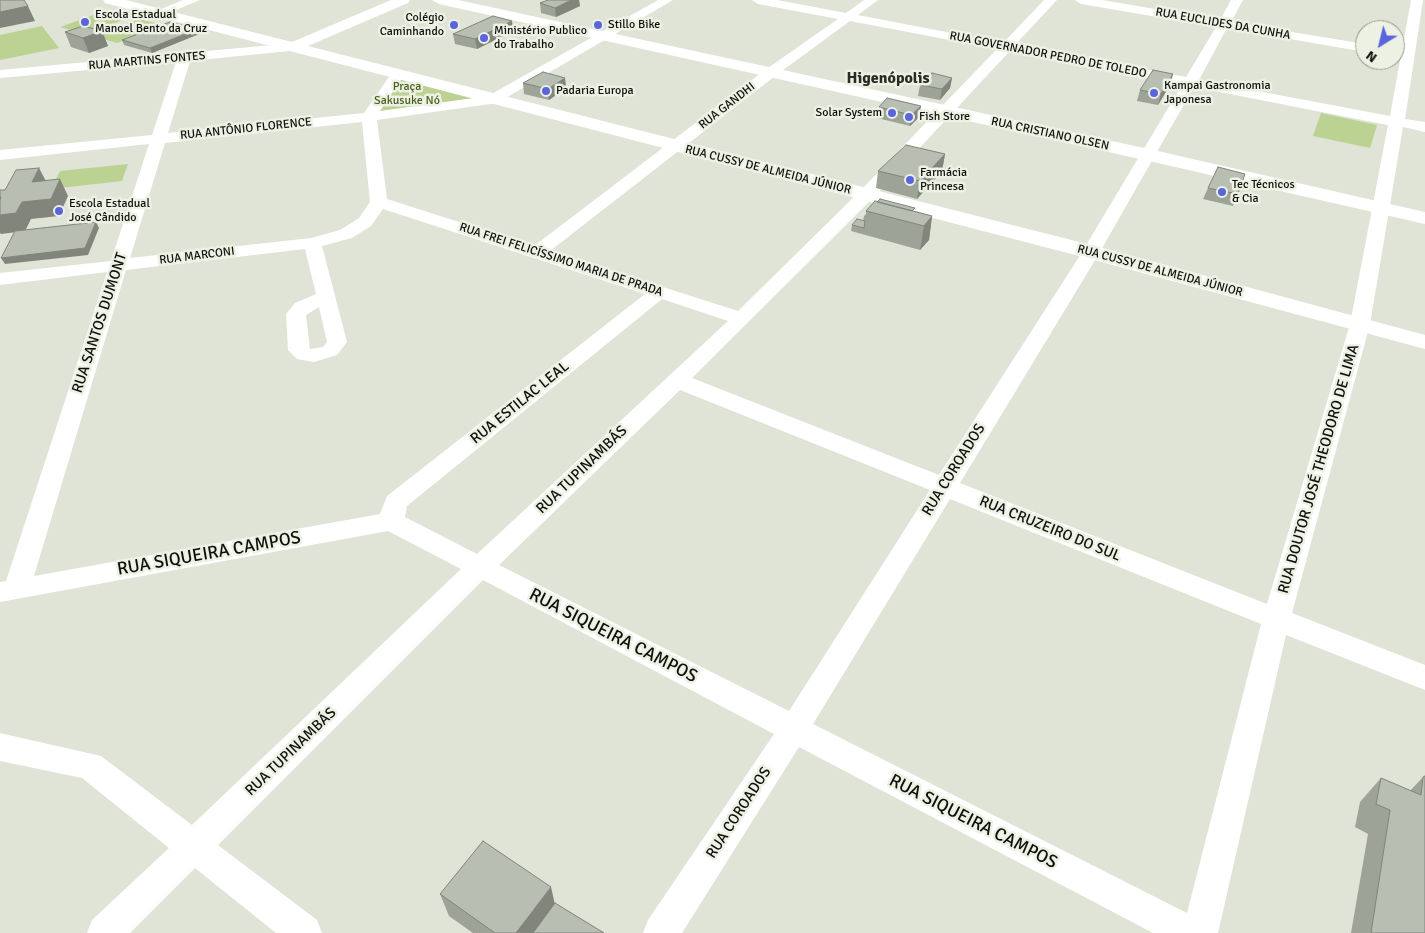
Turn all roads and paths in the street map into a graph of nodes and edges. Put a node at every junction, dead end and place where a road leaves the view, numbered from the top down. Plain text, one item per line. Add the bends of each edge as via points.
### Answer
1 (110, 0) edge
2 (194, 0) edge
3 (403, 0) edge
4 (439, 0) edge
5 (667, 0) edge
6 (758, 0) edge
7 (872, 0) edge
8 (1051, 0) edge
9 (1081, 0) edge
10 (1237, 0) edge
11 (1415, 1) edge
12 (160, 12) junction
13 (849, 17) junction
14 (1224, 24) junction
15 (601, 36) junction
16 (1405, 39) edge
17 (1355, 46) edge
18 (294, 47) junction
19 (1007, 47) junction
20 (1405, 55) edge
21 (184, 57) junction
22 (1425, 58) edge
23 (1400, 70) edge
24 (770, 73) junction
25 (0, 74) edge
26 (398, 74) junction
27 (1191, 82) junction
28 (492, 100) junction
29 (945, 112) junction
30 (369, 116) junction
31 (1397, 122) junction
32 (1425, 127) edge
33 (158, 139) junction
34 (675, 146) junction
35 (0, 155) edge
36 (1149, 155) junction
37 (866, 195) junction
38 (379, 202) junction
39 (1382, 208) junction
40 (1425, 218) edge
41 (312, 243) junction
42 (537, 252) junction
43 (1091, 252) junction
44 (118, 266) junction
45 (0, 279) edge
46 (659, 292) junction
47 (326, 297) dead end
48 (742, 319) junction
49 (1360, 324) junction
50 (1425, 342) edge
51 (676, 380) junction
52 (944, 486) junction
53 (391, 521) junction
54 (480, 567) junction
55 (8, 591) edge
56 (1276, 620) junction
57 (1425, 678) edge
58 (794, 729) junction
59 (0, 747) edge
60 (195, 847) junction
61 (105, 933) edge
62 (304, 933) edge
63 (662, 933) edge
64 (1189, 933) edge
65 (1200, 933) edge

1 - 12 street, RUA CUSSY DE ALMEIDA JÚNIOR
2 - 12 street
3 - 18 street
4 - 15 street, RUA CRISTIANO OLSEN
5 - 15 street
6 - 13 street, RUA GOVERNADOR PEDRO DE TOLEDO
7 - 13 street, RUA GANDHI
8 - 19 street, RUA TUPINAMBÁS
9 - 14 street, RUA EUCLIDES DA CUNHA
10 - 14 street, RUA COROADOS
11 - 16 street, RUA DOUTOR JOSÉ THEODORO DE LIMA
12 - 18 street, RUA CUSSY DE ALMEIDA JÚNIOR
13 - 19 street, RUA GOVERNADOR PEDRO DE TOLEDO
13 - 24 street, RUA GANDHI
14 - 17 street, RUA EUCLIDES DA CUNHA
14 - 27 street, RUA COROADOS
15 - 24 street, RUA CRISTIANO OLSEN
15 - 28 street
18 - 21 street, RUA MARTINS FONTES
18 - 26 street, RUA CUSSY DE ALMEIDA JÚNIOR
19 - 27 street, RUA GOVERNADOR PEDRO DE TOLEDO
19 - 29 street, RUA TUPINAMBÁS
20 - 22 street
21 - 25 street, RUA MARTINS FONTES
21 - 33 street, RUA SANTOS DUMONT
23 - 31 street, RUA DOUTOR JOSÉ THEODORO DE LIMA
24 - 29 street, RUA CRISTIANO OLSEN
24 - 34 street, RUA GANDHI
26 - 28 street, RUA CUSSY DE ALMEIDA JÚNIOR
26 - 30 street
27 - 31 street, RUA GOVERNADOR PEDRO DE TOLEDO
27 - 36 street, RUA COROADOS
28 - 30 street, RUA ANTÔNIO FLORENCE
28 - 34 street, RUA CUSSY DE ALMEIDA JÚNIOR
29 - 36 street, RUA CRISTIANO OLSEN
29 - 37 street, RUA TUPINAMBÁS
30 - 33 street, RUA ANTÔNIO FLORENCE
30 - 38 street
31 - 32 street, RUA GOVERNADOR PEDRO DE TOLEDO
31 - 39 street, RUA DOUTOR JOSÉ THEODORO DE LIMA
33 - 35 street, RUA ANTÔNIO FLORENCE
33 - 44 street, RUA SANTOS DUMONT
34 - 37 street, RUA CUSSY DE ALMEIDA JÚNIOR
34 - 42 street, RUA GANDHI
36 - 39 street, RUA CRISTIANO OLSEN
36 - 43 street, RUA COROADOS
37 - 43 street, RUA CUSSY DE ALMEIDA JÚNIOR
37 - 48 street, RUA TUPINAMBÁS
38 - 41 street, RUA MARCONI via 365,222 346,234
38 - 42 street, RUA FREI FELICÍSSIMO MARIA DE PRADA
39 - 40 street, RUA CRISTIANO OLSEN
39 - 49 street, RUA DOUTOR JOSÉ THEODORO DE LIMA
41 - 44 street, RUA MARCONI
41 - 47 street
42 - 46 street, RUA FREI FELICÍSSIMO MARIA DE PRADA
43 - 49 street, RUA CUSSY DE ALMEIDA JÚNIOR
43 - 52 street, RUA COROADOS
44 - 45 street, RUA MARCONI
44 - 55 street, RUA SANTOS DUMONT
46 - 48 street, RUA FREI FELICÍSSIMO MARIA DE PRADA
46 - 53 street, RUA ESTILAC LEAL via 396,502
48 - 51 street, RUA TUPINAMBÁS
49 - 50 street, RUA CUSSY DE ALMEIDA JÚNIOR
49 - 56 street, RUA DOUTOR JOSÉ THEODORO DE LIMA
51 - 52 street, RUA CRUZEIRO DO SUL
51 - 54 street, RUA TUPINAMBÁS
52 - 56 street, RUA CRUZEIRO DO SUL
52 - 58 street, RUA COROADOS
53 - 54 street, RUA SIQUEIRA CAMPOS
53 - 55 street, RUA SIQUEIRA CAMPOS
54 - 58 street, RUA SIQUEIRA CAMPOS
54 - 60 street, RUA TUPINAMBÁS
56 - 57 street, RUA CRUZEIRO DO SUL
56 - 65 street, RUA DOUTOR JOSÉ THEODORO DE LIMA
58 - 63 street, RUA COROADOS
58 - 64 street, RUA SIQUEIRA CAMPOS
59 - 60 street via 90,766
60 - 61 street, RUA TUPINAMBÁS
60 - 62 street

